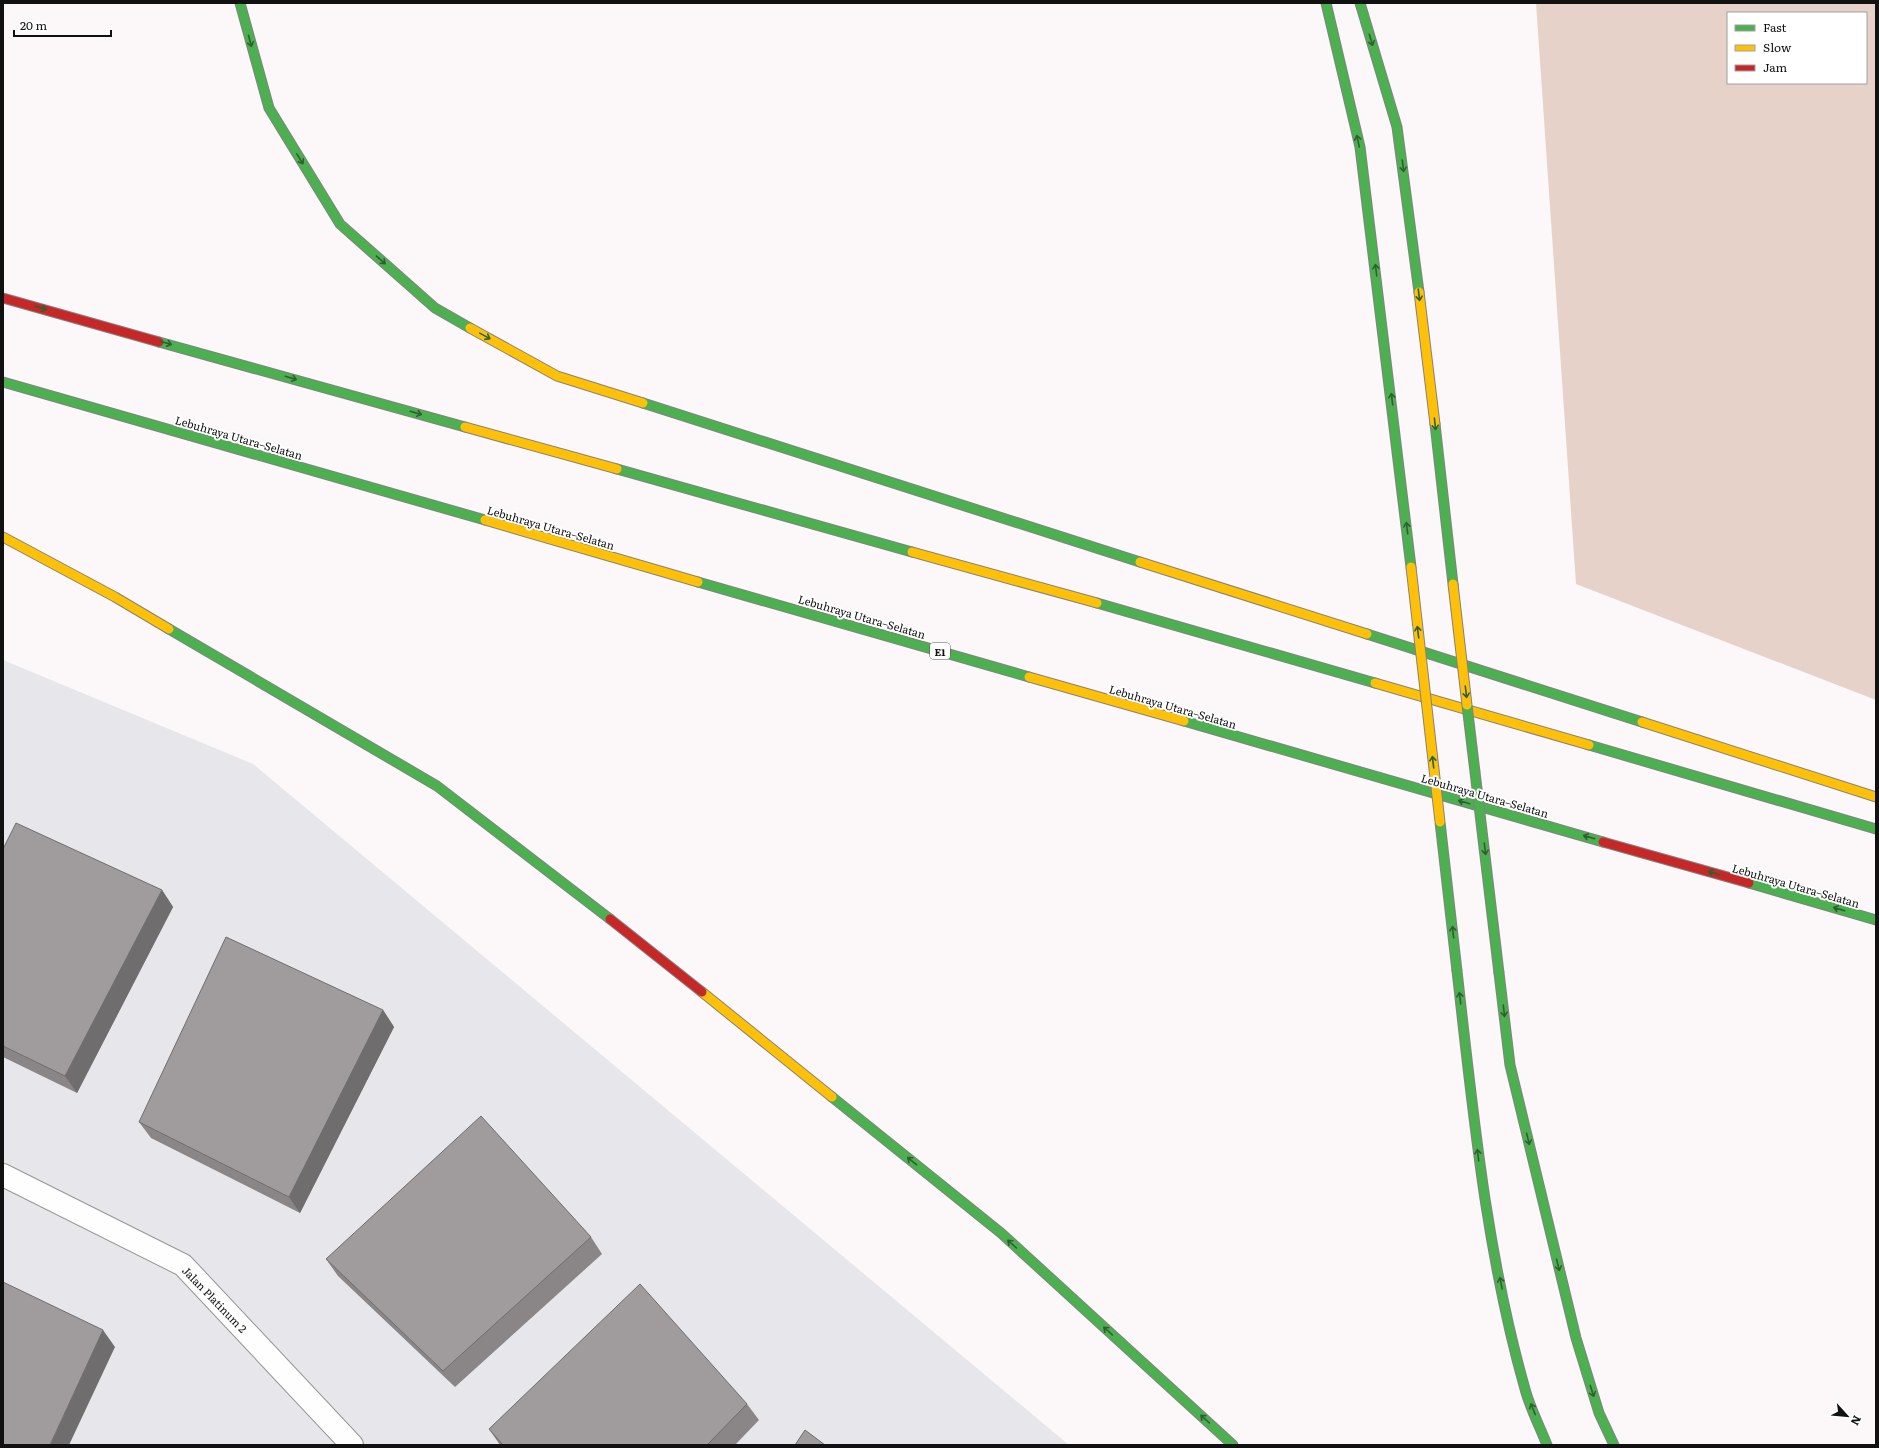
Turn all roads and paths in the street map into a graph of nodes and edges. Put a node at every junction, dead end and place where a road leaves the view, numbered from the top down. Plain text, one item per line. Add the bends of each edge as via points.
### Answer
1 (240, 3) edge
2 (1326, 3) edge
3 (1360, 3) edge
4 (3, 298) edge
5 (3, 382) edge
6 (3, 537) edge
7 (1876, 797) edge
8 (1876, 829) edge
9 (1876, 920) edge
10 (3, 1175) edge
11 (352, 1445) edge
12 (1233, 1445) edge
13 (1547, 1445) edge
14 (1614, 1445) edge

1 -> 7 highway via 269,108 340,224 435,308 557,376
13 -> 2 highway, bridge via 1525,1390 1502,1293 1483,1193 1360,147
3 -> 14 highway, bridge via 1397,127 1430,374 1510,1065 1574,1331 1599,1413
4 -> 8 highway via 1200,632
9 -> 5 highway, Lebuhraya Utara–Selatan / E1
12 -> 6 highway via 1001,1233 571,887 437,786 115,597
10 - 11 street, Jalan Platinum 2 via 183,1265

